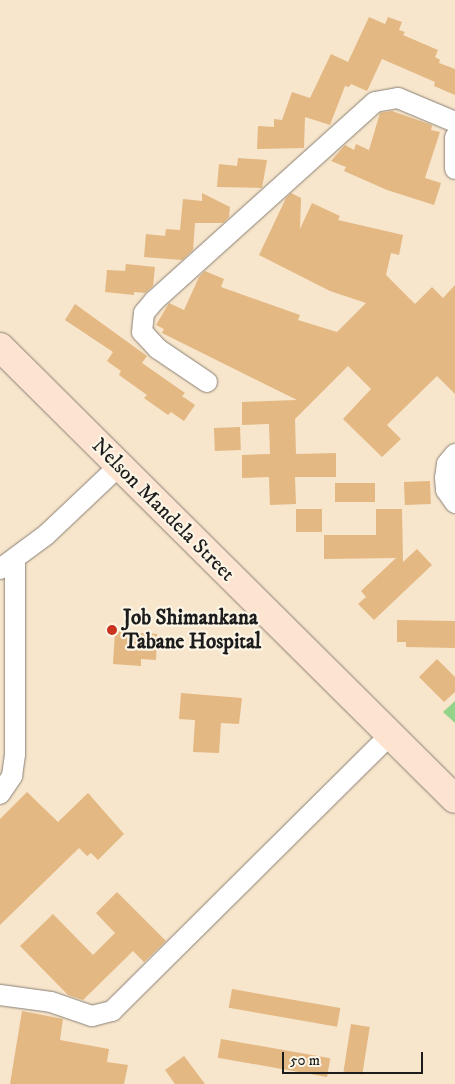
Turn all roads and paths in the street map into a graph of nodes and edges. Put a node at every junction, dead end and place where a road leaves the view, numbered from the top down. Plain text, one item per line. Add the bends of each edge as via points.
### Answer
1 (455, 122) edge
2 (455, 137) edge
3 (455, 169) edge
4 (0, 347) edge
5 (207, 382) dead end
6 (455, 454) edge
7 (119, 466) junction
8 (455, 504) edge
9 (8, 564) edge
10 (390, 736) junction
11 (0, 794) edge
12 (455, 799) edge
13 (0, 995) edge

1 - 5 street via 398,98 375,102 154,301 144,312 142,332 158,349
2 - 3 street
4 - 7 main road, Nelson Mandela Street
6 - 8 street via 447,464 445,478 446,490
7 - 9 street
7 - 10 main road, Nelson Mandela Street
9 - 11 street via 15,754 12,776
10 - 12 main road, Nelson Mandela Street
10 - 13 street via 112,1011 92,1016 51,1002

